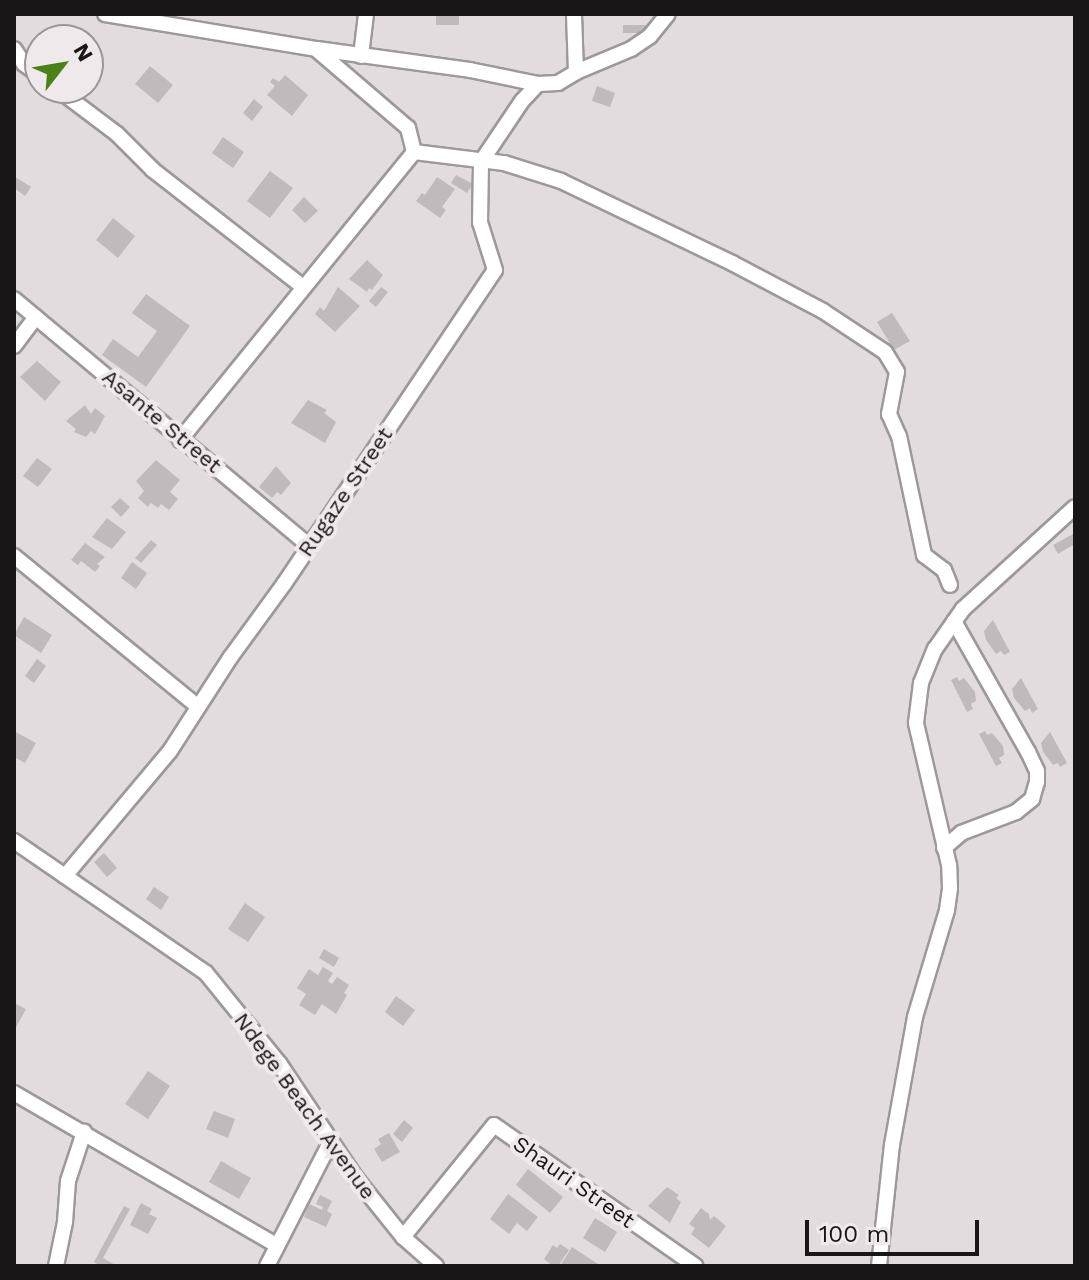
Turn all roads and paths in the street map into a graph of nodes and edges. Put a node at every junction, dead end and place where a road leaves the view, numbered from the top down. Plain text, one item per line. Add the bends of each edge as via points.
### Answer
1 (105, 14) edge
2 (366, 14) edge
3 (574, 14) edge
4 (668, 14) edge
5 (174, 20) edge
6 (317, 49) junction
7 (361, 56) junction
8 (576, 72) junction
9 (538, 84) junction
10 (77, 104) edge
11 (414, 152) junction
12 (481, 162) junction
13 (302, 286) junction
14 (14, 299) edge
15 (36, 317) junction
16 (14, 346) edge
17 (180, 440) junction
18 (1075, 507) edge
19 (308, 545) junction
20 (14, 556) edge
21 (950, 585) dead end
22 (954, 621) junction
23 (197, 706) junction
24 (14, 841) edge
25 (944, 848) junction
26 (65, 876) junction
27 (14, 1093) edge
28 (84, 1132) junction
29 (330, 1143) junction
30 (403, 1237) junction
31 (276, 1245) junction
32 (56, 1266) edge
33 (267, 1266) edge
34 (436, 1266) edge
35 (695, 1266) edge
36 (879, 1266) edge

1 - 5 street
2 - 7 street
3 - 8 street
4 - 8 street via 631,49
5 - 6 street
6 - 7 street
6 - 11 street via 408,128
7 - 9 street
8 - 9 street via 558,83
9 - 12 street
10 - 13 street
11 - 12 street
11 - 13 street
12 - 19 street, Rugaze Street via 480,222 495,270
12 - 21 street via 528,168 571,187 732,263 823,311 885,352 897,372 889,414 899,436 924,555 944,570
13 - 17 street
14 - 15 street, Asante Street
15 - 16 street
15 - 17 street, Asante Street
17 - 19 street, Asante Street
18 - 22 street
19 - 23 street, Rugaze Street
20 - 23 street
22 - 25 street via 921,683 916,723
22 - 25 street via 1028,752 1037,782 1032,799 1016,812 961,833
23 - 26 street, Rugaze Street via 139,792
24 - 26 street, Ndege Beach Avenue
25 - 36 street via 949,865 947,910 915,1017 892,1145
26 - 29 street, Ndege Beach Avenue via 206,973 279,1063
27 - 28 street
28 - 31 street
28 - 32 street via 68,1181
29 - 30 street, Ndege Beach Avenue
29 - 31 street
30 - 34 street, Ndege Beach Avenue
30 - 35 street, Shauri Street via 494,1125
31 - 33 street

